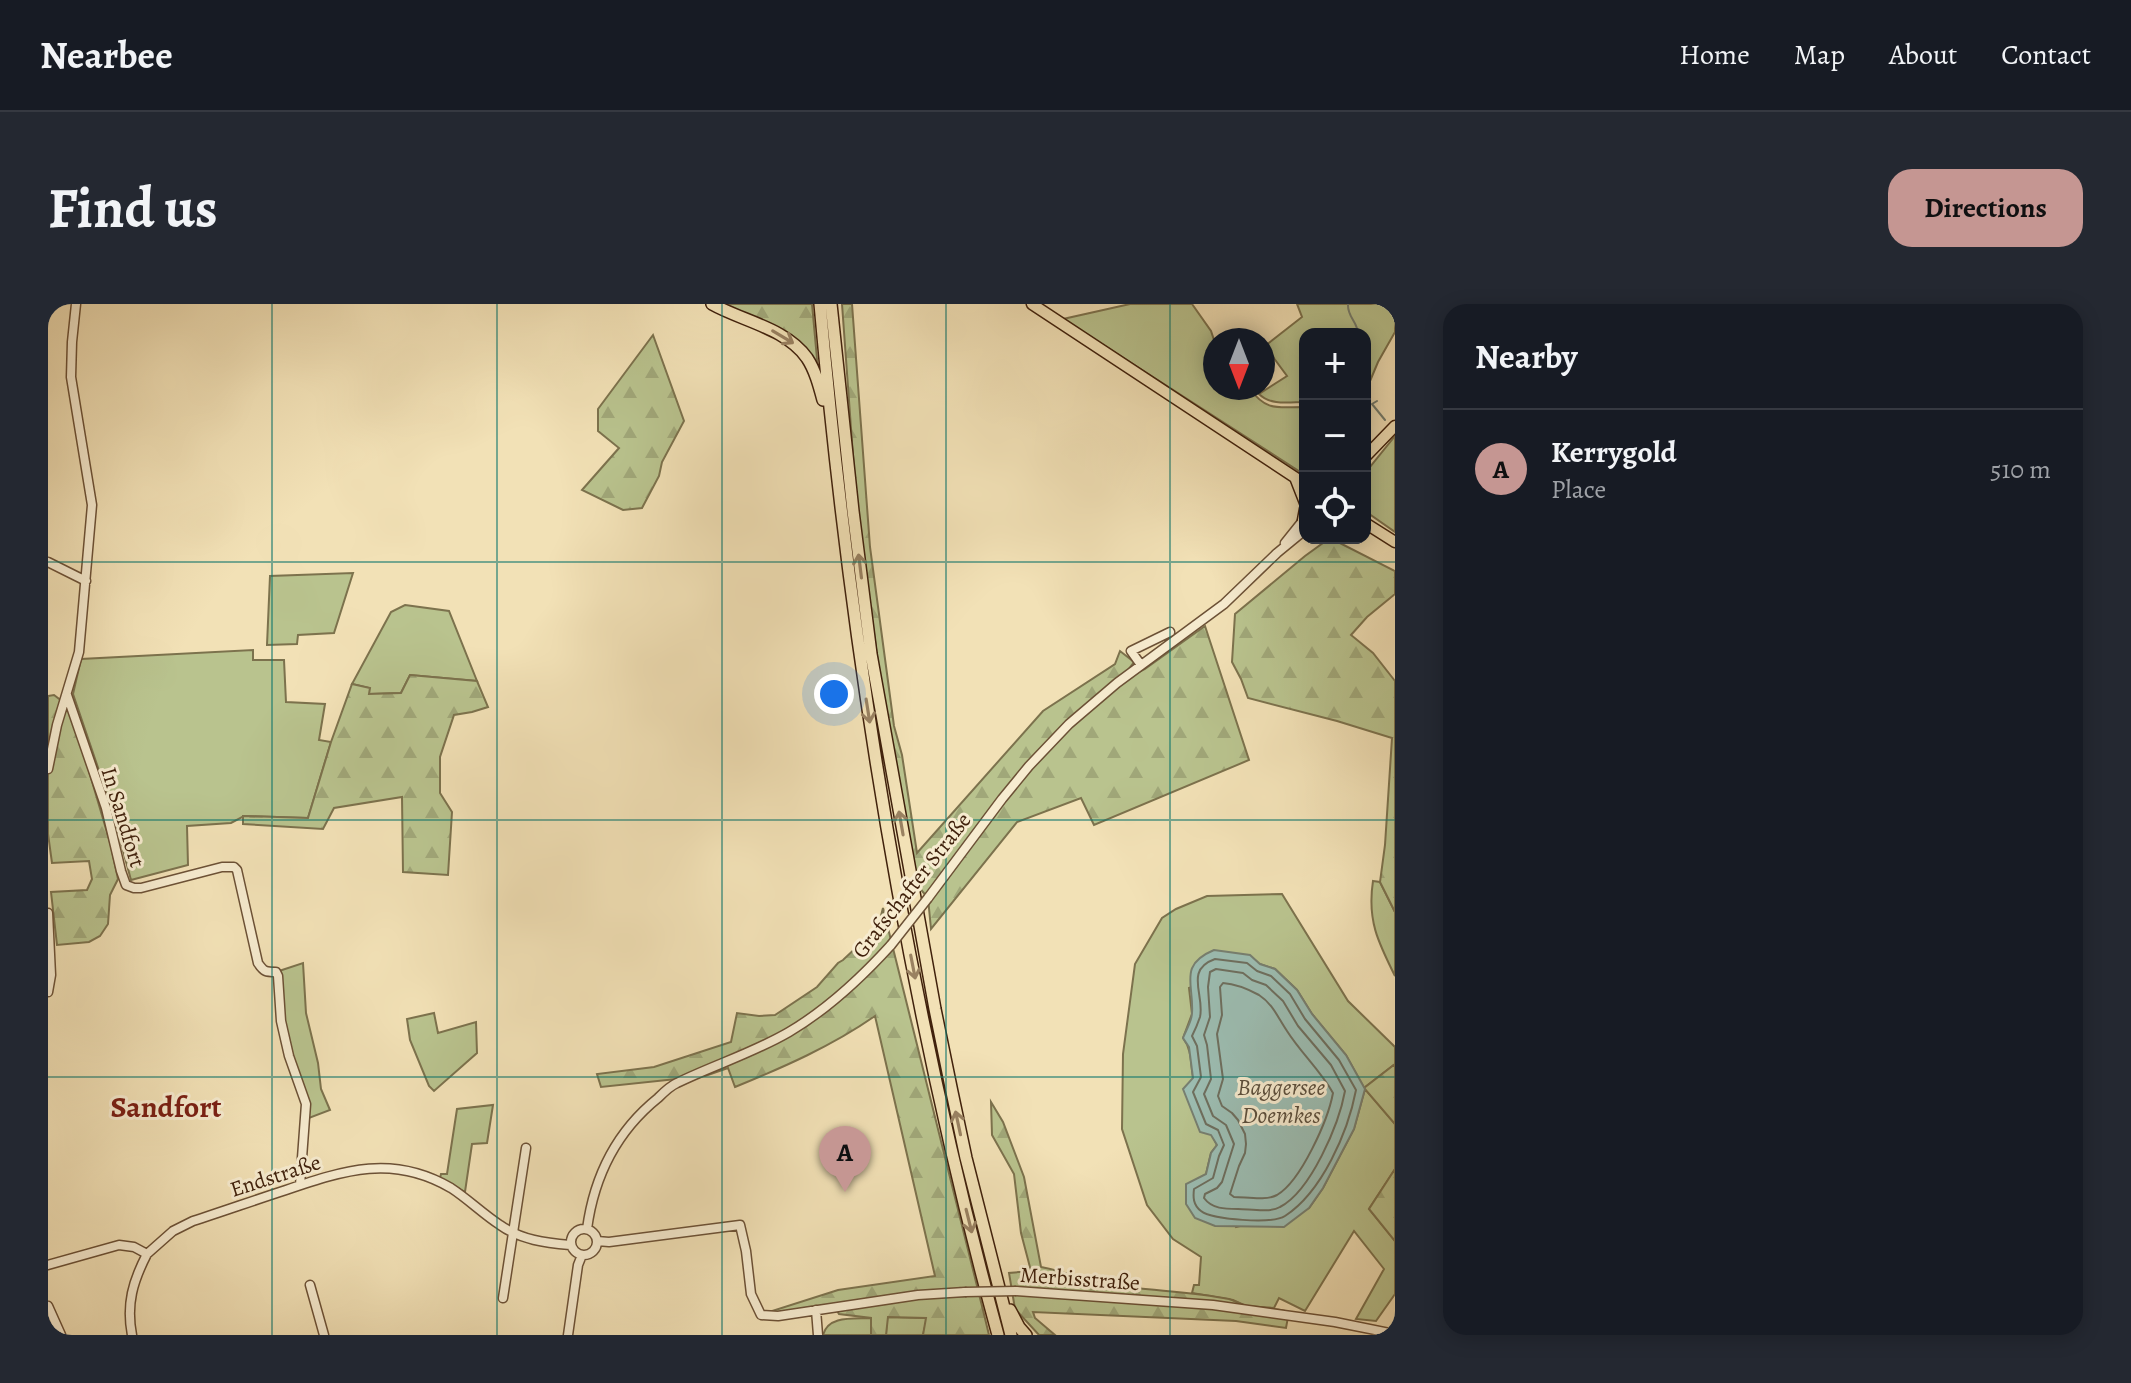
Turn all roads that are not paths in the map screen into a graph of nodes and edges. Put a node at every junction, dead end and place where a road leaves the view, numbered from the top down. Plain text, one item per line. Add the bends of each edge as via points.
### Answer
1 (76, 304) edge
2 (712, 304) edge
3 (820, 304) edge
4 (831, 304) edge
5 (1032, 304) edge
6 (830, 421) junction
7 (1395, 426) edge
8 (1371, 452) edge
9 (1299, 480) edge
10 (1299, 524) edge
11 (1371, 527) edge
12 (1395, 542) edge
13 (48, 562) edge
14 (86, 581) junction
15 (1170, 632) dead end
16 (1141, 665) junction
17 (67, 695) junction
18 (48, 769) edge
19 (48, 913) edge
20 (48, 992) edge
21 (526, 1148) dead end
22 (300, 1185) junction
23 (587, 1229) junction
24 (512, 1232) junction
25 (597, 1241) junction
26 (570, 1245) junction
27 (991, 1253) junction
28 (147, 1254) junction
29 (582, 1255) junction
30 (48, 1265) edge
31 (310, 1285) dead end
32 (503, 1298) dead end
33 (48, 1306) edge
34 (816, 1310) junction
35 (1395, 1334) edge
36 (61, 1335) edge
37 (132, 1335) edge
38 (324, 1335) edge
39 (568, 1335) edge
40 (818, 1335) edge
41 (998, 1335) edge
42 (1011, 1335) edge
43 (1026, 1335) edge

1 - 14 street via 71,377 92,505
2 -> 6 highway via 798,347 813,368
3 - 6 highway
27 -> 4 highway via 935,1009 871,654
5 - 9 main road
6 -> 41 highway via 856,634 898,893 945,1121
7 - 8 main road
10 - 16 street, Grafschafter Straße via 1224,604
11 - 12 main road
13 - 14 street
14 - 17 street via 79,652
15 - 16 street via 1131,651
16 - 23 street, Grafschafter Straße, bridge via 1040,753 857,981 790,1031 674,1084 633,1120 604,1166
17 - 18 street
17 - 22 street, In Sandfort via 126,885 141,888 222,867 237,870 258,963 278,976 284,1037 303,1093
19 - 20 street
21 - 24 street
22 - 24 street, Endstraße via 372,1167 405,1170 436,1180
22 - 28 street, Endstraße via 193,1221
23 - 25 street
23 - 26 street via 572,1234
24 - 26 street, Endstraße
24 - 32 street
25 - 29 street via 593,1252
25 - 34 street, Merbisstraße via 740,1225 751,1294 761,1315
26 - 29 street
27 - 42 highway
27 - 43 highway via 1012,1316
28 - 30 street via 119,1245
28 - 37 street via 132,1287
29 - 39 street
31 - 38 street
33 - 36 street
34 - 35 street, Merbisstraße, bridge via 918,1295 1016,1291 1213,1305
34 - 40 street

